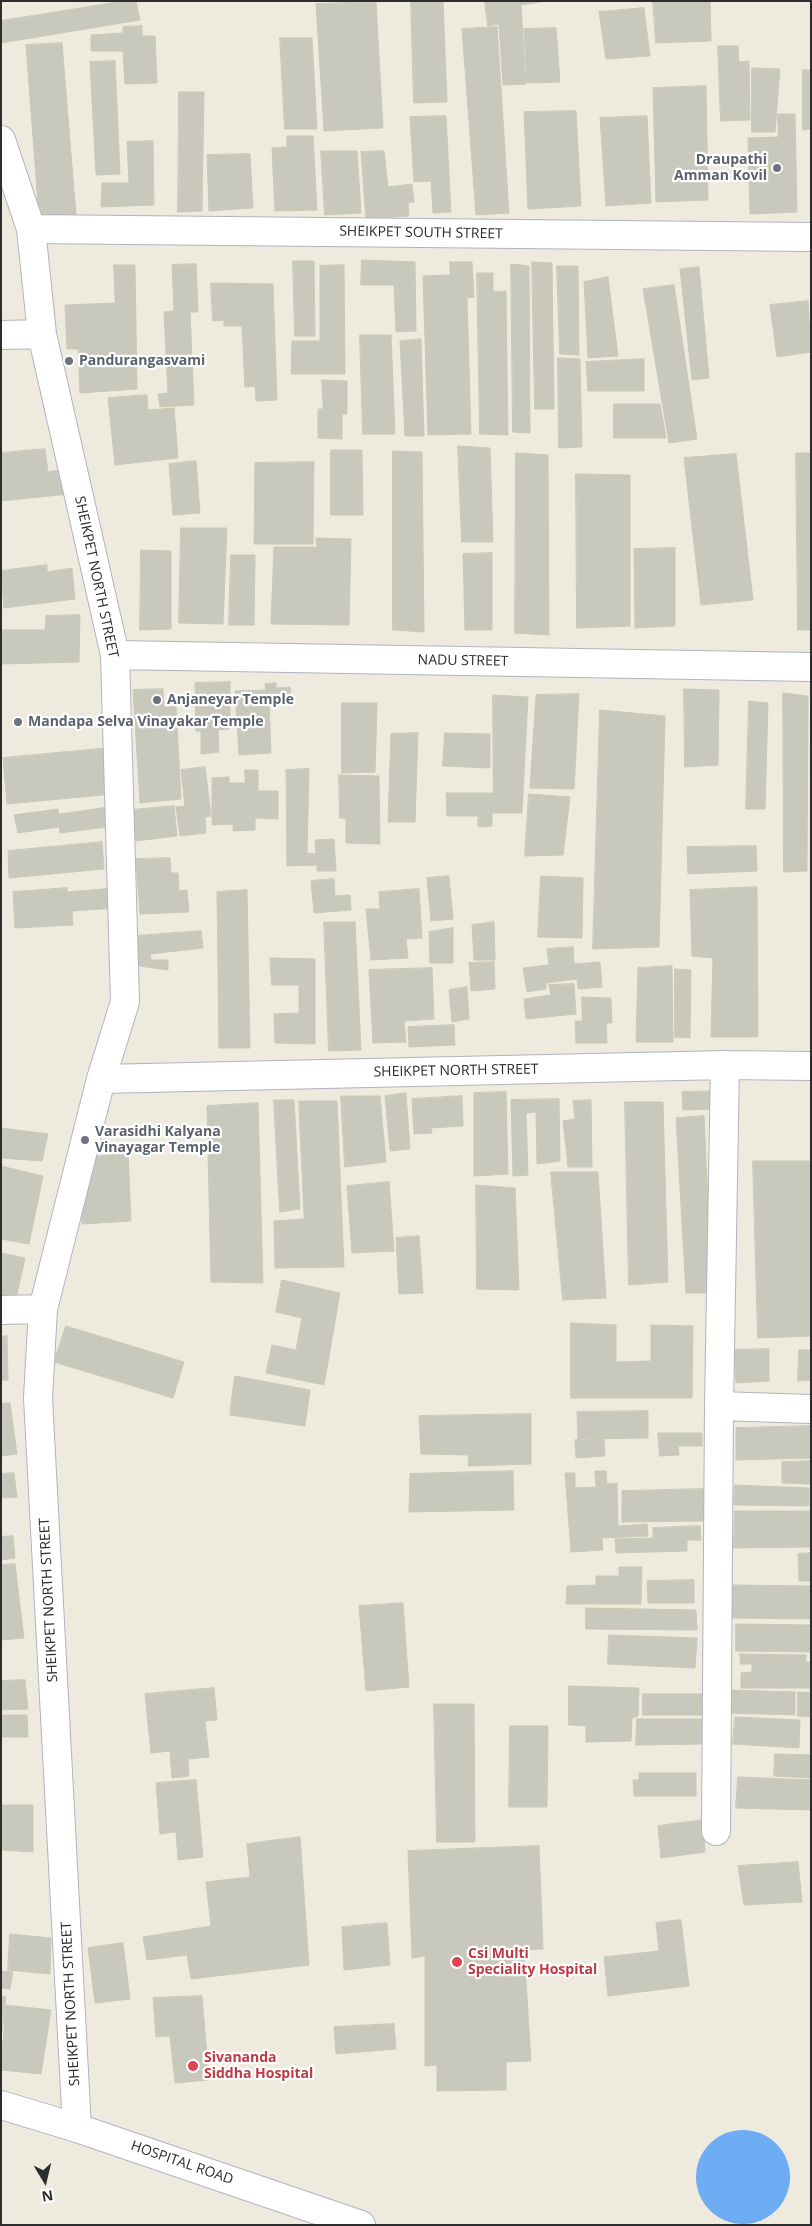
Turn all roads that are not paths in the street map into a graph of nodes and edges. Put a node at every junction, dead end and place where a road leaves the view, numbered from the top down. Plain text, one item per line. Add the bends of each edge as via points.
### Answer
1 (1, 140) edge
2 (30, 229) junction
3 (811, 238) edge
4 (42, 334) junction
5 (1, 335) edge
6 (115, 655) junction
7 (811, 666) edge
8 (725, 1065) junction
9 (811, 1066) edge
10 (101, 1079) junction
11 (42, 1309) junction
12 (1, 1310) edge
13 (719, 1406) junction
14 (811, 1409) edge
15 (716, 1832) dead end
16 (1, 2105) edge
17 (77, 2128) junction
18 (361, 2225) edge

1 - 2 street, SHEIKPET NORTH STREET
2 - 3 street, SHEIKPET SOUTH STREET
2 - 4 street, SHEIKPET NORTH STREET
4 - 5 street
4 - 6 street, SHEIKPET NORTH STREET
6 - 7 street, NADU STREET
6 - 10 street, SHEIKPET NORTH STREET via 125,1002
8 - 9 street, SHEIKPET NORTH STREET
8 - 10 street, SHEIKPET NORTH STREET
8 - 13 street
10 - 11 street, SHEIKPET NORTH STREET
11 - 12 street
11 - 17 street, SHEIKPET NORTH STREET via 38,1398
13 - 14 street
13 - 15 street
16 - 17 street, HOSPITAL ROAD
17 - 18 street, HOSPITAL ROAD

